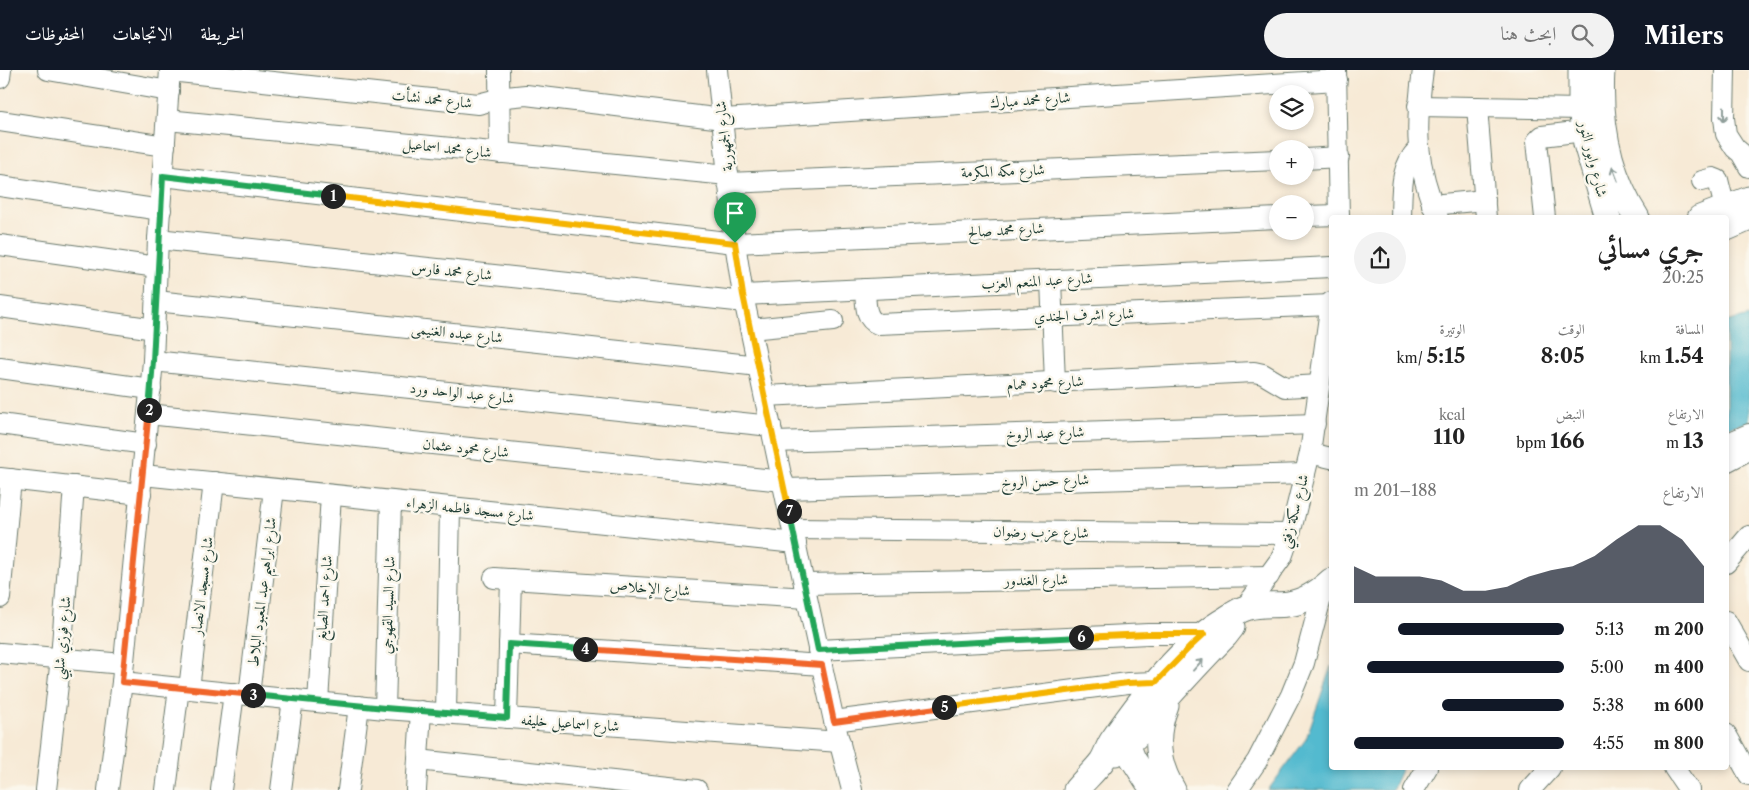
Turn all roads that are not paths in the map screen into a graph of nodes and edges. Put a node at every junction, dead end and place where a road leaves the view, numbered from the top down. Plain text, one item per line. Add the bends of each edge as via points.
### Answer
1 (1, 70) edge
2 (48, 70) edge
3 (170, 70) edge
4 (499, 70) edge
5 (717, 70) edge
6 (1424, 70) edge
7 (1581, 70) edge
8 (1602, 70) edge
9 (1724, 70) edge
10 (1337, 75) edge
11 (0, 78) edge
12 (169, 91) junction
13 (500, 99) junction
14 (1418, 106) junction
15 (1477, 107) junction
16 (723, 119) junction
17 (167, 120) junction
18 (1583, 120) junction
19 (0, 121) edge
20 (165, 146) junction
21 (1418, 149) junction
22 (500, 153) junction
23 (1746, 153) edge
24 (1339, 157) junction
25 (1314, 158) edge
26 (1269, 160) edge
27 (163, 176) junction
28 (728, 179) junction
29 (1702, 182) dead end
30 (0, 186) edge
31 (1749, 199) edge
32 (1485, 208) edge
33 (160, 210) junction
34 (1435, 211) edge
35 (1339, 215) edge
36 (1401, 215) edge
37 (1545, 215) edge
38 (1607, 215) edge
39 (1635, 215) edge
40 (1725, 215) edge
41 (1314, 216) edge
42 (1329, 216) edge
43 (1729, 217) edge
44 (1269, 218) edge
45 (1729, 220) edge
46 (1749, 221) edge
47 (158, 239) junction
48 (735, 243) junction
49 (0, 245) edge
50 (157, 267) junction
51 (1329, 267) edge
52 (1051, 280) junction
53 (865, 289) junction
54 (744, 299) junction
55 (156, 301) junction
56 (1329, 303) edge
57 (0, 307) edge
58 (1052, 316) junction
59 (833, 321) dead end
60 (751, 329) junction
61 (155, 330) junction
62 (1329, 335) edge
63 (153, 361) junction
64 (759, 366) junction
65 (0, 368) edge
66 (1055, 383) junction
67 (1320, 385) junction
68 (151, 389) junction
69 (765, 396) junction
70 (1321, 412) edge
71 (148, 414) junction
72 (0, 424) edge
73 (773, 434) junction
74 (1749, 434) edge
75 (1729, 443) edge
76 (146, 444) junction
77 (1749, 450) edge
78 (1310, 453) junction
79 (1329, 458) edge
80 (1729, 460) edge
81 (1305, 474) junction
82 (5, 478) edge
83 (214, 482) junction
84 (142, 484) junction
85 (784, 485) junction
86 (74, 486) junction
87 (274, 489) junction
88 (331, 495) junction
89 (391, 501) junction
90 (450, 507) junction
91 (1290, 534) junction
92 (794, 536) junction
93 (1749, 536) edge
94 (1729, 559) edge
95 (1269, 576) junction
96 (1328, 584) edge
97 (805, 591) junction
98 (0, 598) edge
99 (1245, 608) junction
100 (1729, 626) edge
101 (1204, 634) junction
102 (509, 644) junction
103 (0, 652) edge
104 (60, 658) junction
105 (820, 658) junction
106 (1749, 661) edge
107 (122, 673) junction
108 (1164, 687) junction
109 (184, 688) junction
110 (241, 694) junction
111 (293, 699) junction
112 (318, 702) junction
113 (358, 706) junction
114 (385, 708) junction
115 (422, 711) junction
116 (446, 713) junction
117 (507, 718) junction
118 (834, 722) junction
119 (1124, 737) junction
120 (1729, 739) edge
121 (840, 742) junction
122 (418, 760) junction
123 (1426, 770) edge
124 (1441, 770) edge
125 (1548, 770) edge
126 (1675, 770) edge
127 (1749, 775) edge
128 (1073, 789) edge
129 (46, 790) edge
130 (108, 790) edge
131 (166, 790) edge
132 (221, 790) edge
133 (281, 790) edge
134 (348, 790) edge
135 (416, 790) edge
136 (697, 790) edge
137 (852, 790) edge
138 (1153, 790) edge
139 (1173, 790) edge
140 (1237, 790) edge
141 (1414, 790) edge
142 (1430, 790) edge
143 (1530, 790) edge
144 (1689, 790) edge

1 - 11 street
2 - 12 street
3 - 12 street
3 - 13 street, شارع محمد نشأت via 478,104
4 - 13 street
5 - 16 street, شارع الجمهورية
6 - 14 street
7 - 18 main road, شارع وابور النور
39 -> 8 main road, شارع وابور النور via 1621,189 1607,146 1601,102
9 -> 23 street via 1724,126 1730,142
10 - 16 street, شارع محمد مبارك
10 - 24 street
12 - 17 street
13 - 16 street, شارع محمد نشأت via 526,95
13 - 22 street
14 - 15 street
14 - 21 street
15 - 18 street
15 - 32 street
16 - 28 street, شارع الجمهورية
17 - 20 street
17 - 22 street, شارع محمد اسماعيل
18 - 37 street via 1537,141
18 - 38 main road, شارع وابور النور via 1590,158
19 - 20 street
20 - 27 street
21 - 34 street via 1423,177
21 - 36 street via 1404,172
22 - 28 street, شارع محمد اسماعيل
24 - 25 street
24 - 35 street
26 - 28 street, شارع مكه المكرمة
27 - 33 street
27 - 48 street, شارع محمد صالح
28 - 48 street, شارع الجمهورية
29 - 40 street via 1718,180
30 - 33 street
31 - 43 main road
32 - 34 street
33 - 47 street
41 - 42 street
44 - 48 street, شارع محمد صالح
45 - 46 street
47 - 50 street
47 - 54 street, شارع محمد فارس
48 - 54 street, شارع الجمهورية
49 - 50 street
50 - 55 street
51 - 52 street, شارع عبد المنعم العزب
52 - 53 street, شارع عبد المنعم العزب
52 - 58 street
53 - 54 street, شارع عبد المنعم العزب
53 - 58 street, شارع اشرف الجندي via 869,317 878,324
54 - 60 street, شارع الجمهورية
55 - 61 street
55 - 64 street, شارع عبده الغنيمى
56 - 58 street, شارع اشرف الجندي
57 - 61 street
58 - 66 street
59 - 60 street
60 - 64 street, شارع الجمهورية
61 - 63 street
62 - 67 street, شارع سكة زفتي
63 - 68 street
63 - 73 street, شارع عبد الواحد ورد
64 - 69 street, شارع الجمهورية
65 - 68 street
66 - 67 street, شارع محمود همام via 1254,372 1285,387
66 - 69 street, شارع محمود همام
67 - 70 street, شارع سكة زفتي
68 - 71 street
69 - 73 street, شارع الجمهورية
70 - 73 street, شارع عيد الروخ
70 - 78 street, شارع سكة زفتي
71 - 76 street
71 - 85 street, شارع محمود عثمان
72 - 76 street
73 - 85 street, شارع الجمهورية
74 - 75 street
76 - 84 street
77 - 80 street
78 - 79 street
78 - 81 street, شارع سكة زفتي
81 - 85 street, شارع حسن الروخ
81 - 91 street, شارع سكة زفتي
82 - 86 street, شارع مسجد فاطمه الزهراء
82 - 98 street
83 - 84 street, شارع مسجد فاطمه الزهراء
83 - 87 street, شارع مسجد فاطمه الزهراء
83 - 109 street, شارع مسجد الانصار
84 - 86 street, شارع مسجد فاطمه الزهراء
84 - 107 street
85 - 92 street, شارع الجمهورية
86 - 104 street, شارع فوزي شلبي
87 - 88 street, شارع مسجد فاطمه الزهراء
87 - 110 street, شارع ابراهيم عبد المعبود البلاط
88 - 89 street, شارع مسجد فاطمه الزهراء
88 - 112 street, شارع احمد الصايغ
89 - 90 street, شارع مسجد فاطمه الزهراء
89 - 114 street, شارع السيد القهوجي
90 - 92 street, شارع مسجد فاطمه الزهراء
90 - 116 street
91 - 92 street, شارع عزب رضوان
91 - 95 street, شارع سكة زفتي via 1282,556
92 - 97 street, شارع الجمهورية
93 - 94 street
95 - 97 street, شارع الغندور
95 - 99 street, شارع سكة زفتي
96 - 99 main road via 1300,601
96 - 140 street via 1291,696 1257,761
97 - 102 street, شارع الإخلاص via 503,579
97 - 105 street, شارع الجمهورية
99 - 101 main road, شارع سكة زفتي
108 -> 99 main road via 1225,636
100 - 106 street
101 - 105 street via 1148,634
101 - 108 main road, شارع سكة زفتي via 1189,648
102 - 105 street
102 - 117 street
103 - 104 street, شارع اسماعيل خليفه
104 - 107 street, شارع اسماعيل خليفه
104 - 129 street, شارع فوزي شلبي
105 - 118 street, شارع الجمهورية
107 - 109 street, شارع اسماعيل خليفه
107 - 130 street
108 - 118 street via 1128,683
108 - 119 main road, شارع سكة زفتي
108 - 139 main road via 1158,739 1162,768
109 - 110 street, شارع اسماعيل خليفه
109 - 131 street, شارع مسجد الانصار
110 - 111 street, شارع اسماعيل خليفه
110 - 132 street, شارع ابراهيم عبد المعبود البلاط
111 - 112 street, شارع اسماعيل خليفه
111 - 133 street
112 - 113 street, شارع اسماعيل خليفه
113 - 114 street, شارع اسماعيل خليفه
113 - 134 street
114 - 115 street, شارع اسماعيل خليفه
115 - 116 street, شارع اسماعيل خليفه
115 - 122 street
116 - 117 street, شارع اسماعيل خليفه
117 - 121 street, شارع اسماعيل خليفه
118 - 121 street, شارع الجمهورية
119 - 128 main road, شارع سكة زفتي via 1111,742 1102,761
119 - 138 main road via 1139,770
120 - 127 street
121 - 137 street, شارع الجمهورية
122 - 135 street
122 - 136 street
123 - 141 street
124 - 142 street
125 - 143 street
126 - 144 street

